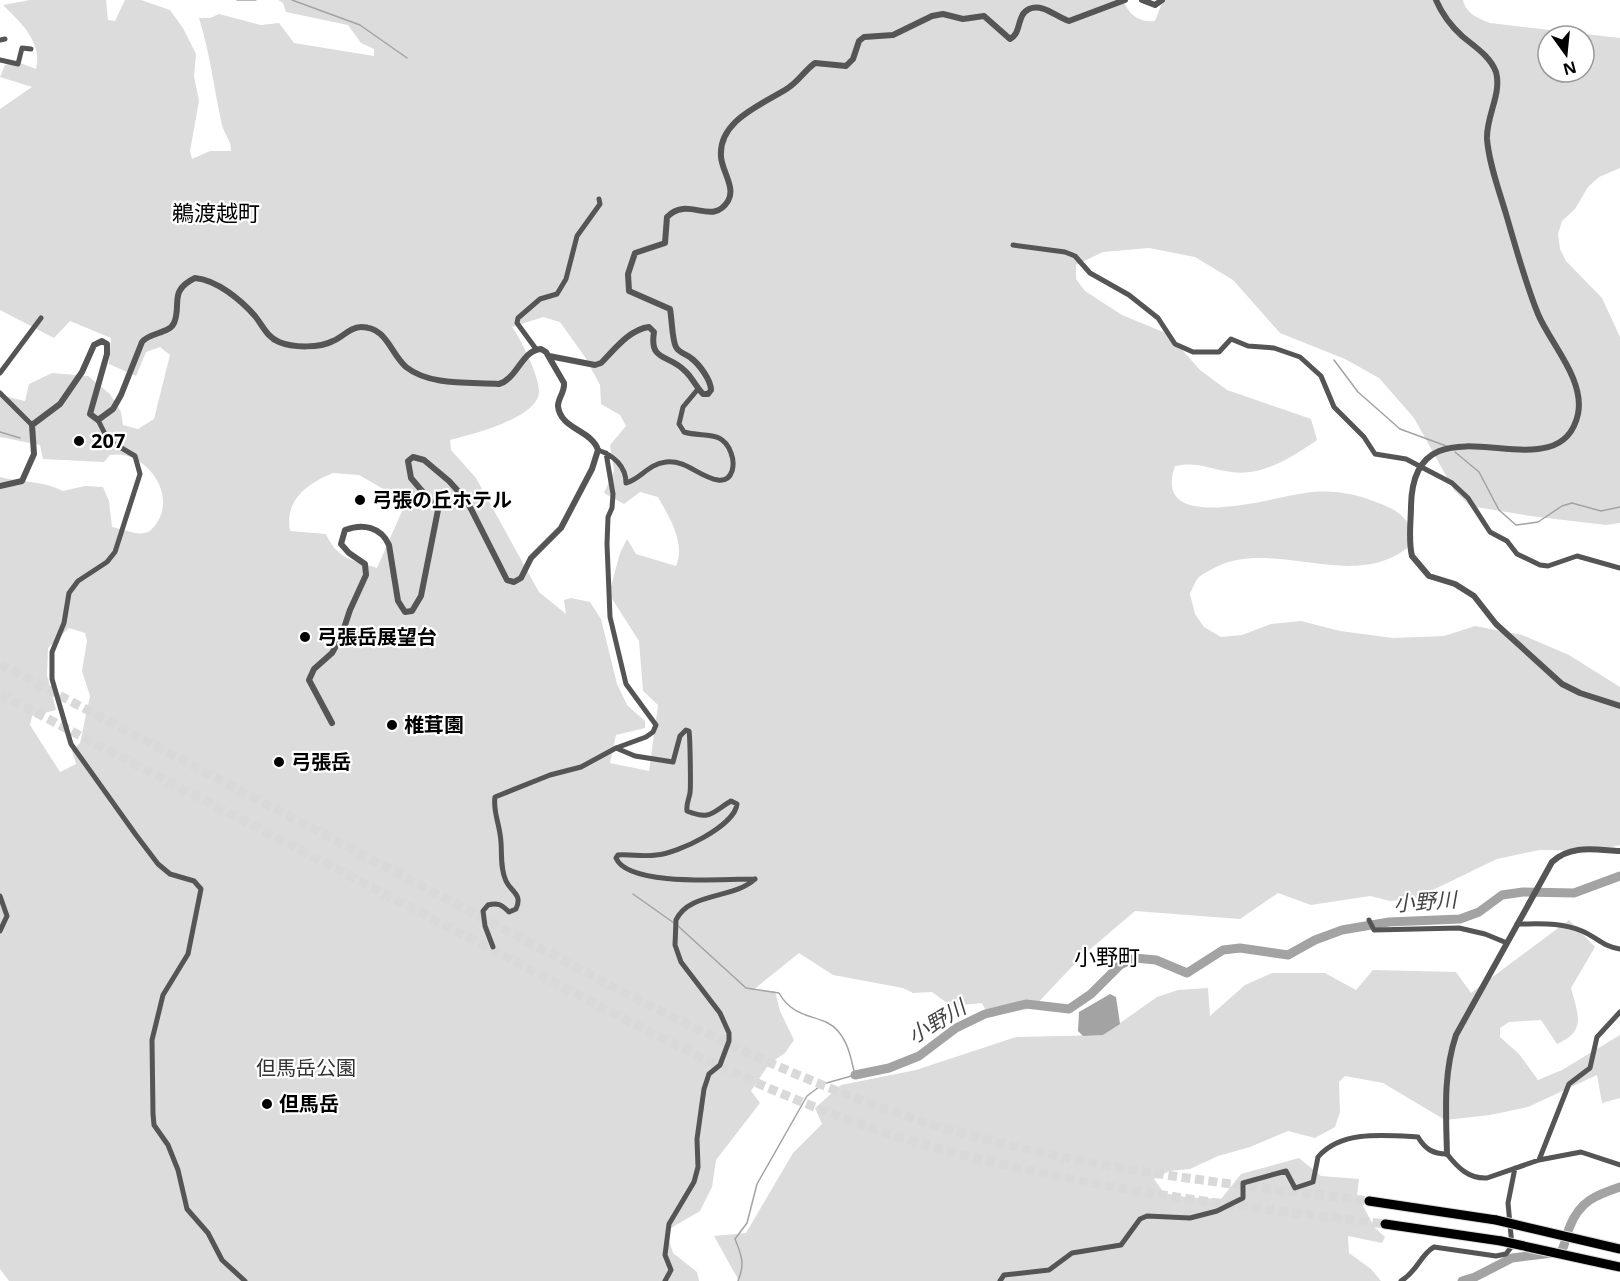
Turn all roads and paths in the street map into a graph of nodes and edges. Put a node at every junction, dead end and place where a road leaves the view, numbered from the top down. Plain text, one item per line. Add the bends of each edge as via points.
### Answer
1 (1125, 0) edge
2 (1142, 0) edge
3 (1162, 0) edge
4 (1436, 0) edge
5 (31, 49) dead end
6 (0, 60) edge
7 (599, 199) dead end
8 (1013, 245) dead end
9 (41, 318) dead end
10 (536, 349) junction
11 (549, 356) junction
12 (0, 373) edge
13 (698, 389) junction
14 (0, 393) edge
15 (98, 420) junction
16 (32, 425) junction
17 (598, 450) junction
18 (606, 453) junction
19 (1420, 468) junction
20 (0, 486) edge
21 (1620, 568) edge
22 (1620, 706) edge
23 (332, 723) dead end
24 (616, 748) junction
25 (1620, 851) edge
26 (0, 896) edge
27 (1369, 920) dead end
28 (1517, 924) junction
29 (0, 931) edge
30 (1507, 942) junction
31 (493, 947) dead end
32 (1620, 949) edge
33 (1620, 1012) edge
34 (1447, 1154) junction
35 (1539, 1160) junction
36 (1620, 1165) edge
37 (1515, 1168) junction
38 (1369, 1201) tunnel mouth
39 (1385, 1224) tunnel mouth
40 (1620, 1249) edge
41 (1620, 1267) edge
42 (245, 1281) edge
43 (665, 1281) edge
44 (1000, 1281) edge
45 (1401, 1281) edge

1 - 13 street via 1069,21 1033,7 1020,17 1016,34 1010,39 984,16 963,19 948,14 932,16 893,35 864,37 846,66 815,63 790,88 739,120 724,134 720,149 730,189 728,201 720,211 673,210 667,217 665,243 635,253 628,274 629,291 670,309 674,344 693,360 711,386 708,394
2 - 3 street via 1155,5
4 - 19 street via 1448,22 1488,57 1495,70 1497,91 1487,123 1489,154 1532,299 1572,377 1578,414 1562,439 1545,448 1519,451 1474,445 1449,447 1435,452
5 - 6 street via 21,48 18,64
7 - 10 street via 600,204 577,236 566,279 557,294 540,299 518,318 517,323
8 - 19 street via 1075,256 1090,273 1129,295 1158,318 1169,336 1186,350 1219,352 1231,339 1300,357 1321,376 1334,407 1375,454 1406,459
9 - 12 street
10 - 11 street
10 - 15 street via 504,382 430,379 405,366 384,335 371,329 350,330 325,344 283,344 272,339 254,315 216,283 195,279 180,290 171,327 147,336 142,342 121,395 113,409
11 - 13 street via 595,365 632,334 649,327 654,332 655,352 687,372
11 - 17 street via 564,383 560,410 569,424 593,440
13 - 18 street via 683,407 679,424 692,435 721,437 734,462 729,477 717,480 687,465 664,462 650,466 626,483 619,463
14 - 16 street
15 - 16 street via 90,414 90,408 107,354 107,345 102,341 94,345 82,372 60,404
15 - 42 street via 108,440 135,456 140,474 113,556 78,580 69,593 64,623 52,652 52,680 71,744 116,808 158,864 170,874 194,881 201,889 188,954 163,995 153,1036 154,1125 178,1170 187,1209 208,1233 222,1260
16 - 20 street via 35,444 29,470 22,481
17 - 18 street
17 - 23 street via 561,528 514,582 504,576 467,501 424,460 413,457 408,461 411,478 438,510 421,596 417,607 405,612 398,601 386,537 362,526 345,530 341,544 365,564 366,575 341,637 309,680
18 - 24 street via 613,494 607,544 610,617 626,684 656,725 646,737
19 - 21 street via 1452,483 1468,498 1490,532 1517,554 1548,566 1577,556
19 - 22 street via 1411,489 1410,547 1419,567 1434,579 1468,590 1507,635 1562,684
24 - 31 street via 581,767 495,797 493,805 501,834 506,882 517,894 519,903 509,912 494,903 483,911
24 - 43 street via 635,756 674,762 680,736 689,731 687,811 708,816 731,801 737,804 734,816 678,850 658,855 618,855 619,864 633,872 662,877 754,879 740,890 693,904 676,920 678,954 726,1022 729,1041 720,1065 707,1078 704,1089 697,1139 698,1167 690,1191 669,1224 665,1255 671,1269
25 - 28 street via 1571,850 1552,862
26 - 29 street via 7,916
27 - 30 street via 1374,930 1459,928
28 - 30 street
28 - 32 street via 1558,923 1585,932 1604,946
30 - 34 street via 1465,1016 1451,1050 1446,1087
33 - 35 street via 1598,1037 1590,1068 1569,1084
34 - 37 street via 1463,1172 1478,1179
34 - 44 street via 1424,1148 1418,1137 1341,1140 1318,1157 1313,1182 1295,1188 1286,1171 1243,1183 1243,1198 1216,1210 1190,1218 1148,1216 1140,1219 1121,1245 1072,1253 1049,1270 1004,1275
35 - 36 street via 1581,1152
35 - 37 street
37 - 45 street via 1508,1203 1512,1246 1506,1254 1434,1247 1413,1274
38 - 40 highway, bridge via 1496,1220
39 - 41 highway, bridge via 1501,1241

